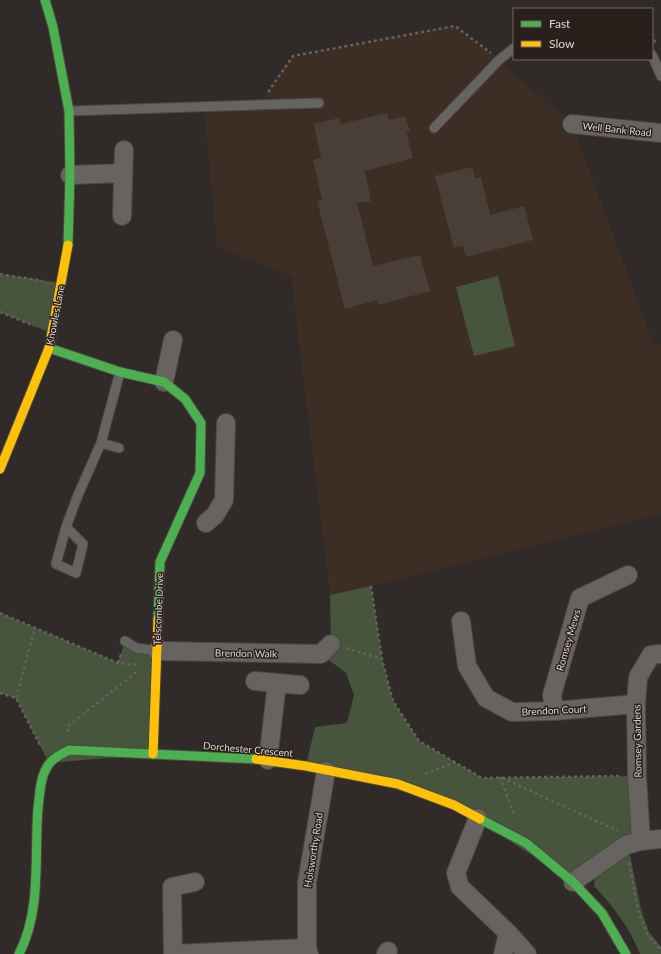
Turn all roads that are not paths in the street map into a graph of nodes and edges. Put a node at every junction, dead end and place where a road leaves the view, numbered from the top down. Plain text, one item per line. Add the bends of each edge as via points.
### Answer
1 (45, 0) edge
2 (513, 49) edge
3 (653, 57) edge
4 (661, 76) edge
5 (318, 103) dead end
6 (69, 110) junction
7 (572, 124) dead end
8 (434, 128) dead end
9 (660, 131) edge
10 (124, 150) dead end
11 (122, 173) junction
12 (70, 175) junction
13 (122, 216) dead end
14 (173, 340) dead end
15 (49, 348) junction
16 (120, 372) junction
17 (164, 382) junction
18 (226, 423) dead end
19 (101, 443) junction
20 (119, 448) dead end
21 (0, 469) edge
22 (200, 473) junction
23 (224, 475) junction
24 (206, 523) dead end
25 (66, 527) junction
26 (628, 575) dead end
27 (462, 621) dead end
28 (125, 641) dead end
29 (331, 644) road end
30 (661, 654) edge
31 (156, 659) junction
32 (255, 681) dead end
33 (277, 683) junction
34 (300, 684) dead end
35 (636, 704) junction
36 (554, 711) junction
37 (153, 754) junction
38 (268, 760) junction
39 (326, 771) junction
40 (478, 818) junction
41 (661, 840) edge
42 (633, 843) junction
43 (195, 882) dead end
44 (573, 882) junction
45 (508, 933) junction
46 (308, 951) edge
47 (18, 954) edge
48 (173, 954) edge
49 (503, 954) edge
50 (527, 954) edge
51 (626, 954) edge

1 - 6 street, Knowles Lane via 53,27
2 - 8 lane via 499,60
3 - 4 lane
5 - 6 lane
6 - 12 street, Knowles Lane
7 - 9 street, Well Bank Road
10 - 11 street
11 - 12 street
11 - 13 street
12 - 15 street, Knowles Lane via 68,246
14 - 17 street
15 - 16 street, Telscombe Drive
15 - 21 street, Knowles Lane
16 - 17 street, Telscombe Drive
16 - 19 lane
17 - 22 street, Telscombe Drive via 185,399 201,423
18 - 23 street
19 - 20 lane
19 - 25 lane
22 - 23 street
22 - 31 street, Telscombe Drive via 160,562
23 - 24 street via 224,500 215,515
25 - 25 lane via 56,564 76,573 83,544
26 - 36 street, Romsey Mews via 580,598 552,695
27 - 36 street, Brendon Court via 467,666 486,698 512,712
28 - 31 lane
29 - 31 street, Brendon Walk via 321,654
30 - 35 street, Romsey Gardens via 651,655 638,677
31 - 37 street, Telscombe Drive
32 - 33 street
33 - 34 street
33 - 38 street
35 - 36 street, Brendon Court
35 - 42 street, Romsey Gardens via 637,776
37 - 38 street, Dorchester Crescent
37 - 47 street, Dorchester Crescent via 69,750 50,763 41,781 36,821 35,903 25,945
38 - 39 street, Dorchester Crescent
39 - 40 street, Dorchester Crescent via 398,784 454,805
39 - 46 street, Holsworthy Road via 307,882
40 - 44 street, Dorchester Crescent via 526,843
40 - 45 street via 456,873 460,887
41 - 42 street
42 - 44 street
43 - 48 street via 172,887
44 - 51 street, Dorchester Crescent via 602,913
45 - 49 street
45 - 50 street
46 - 48 street

